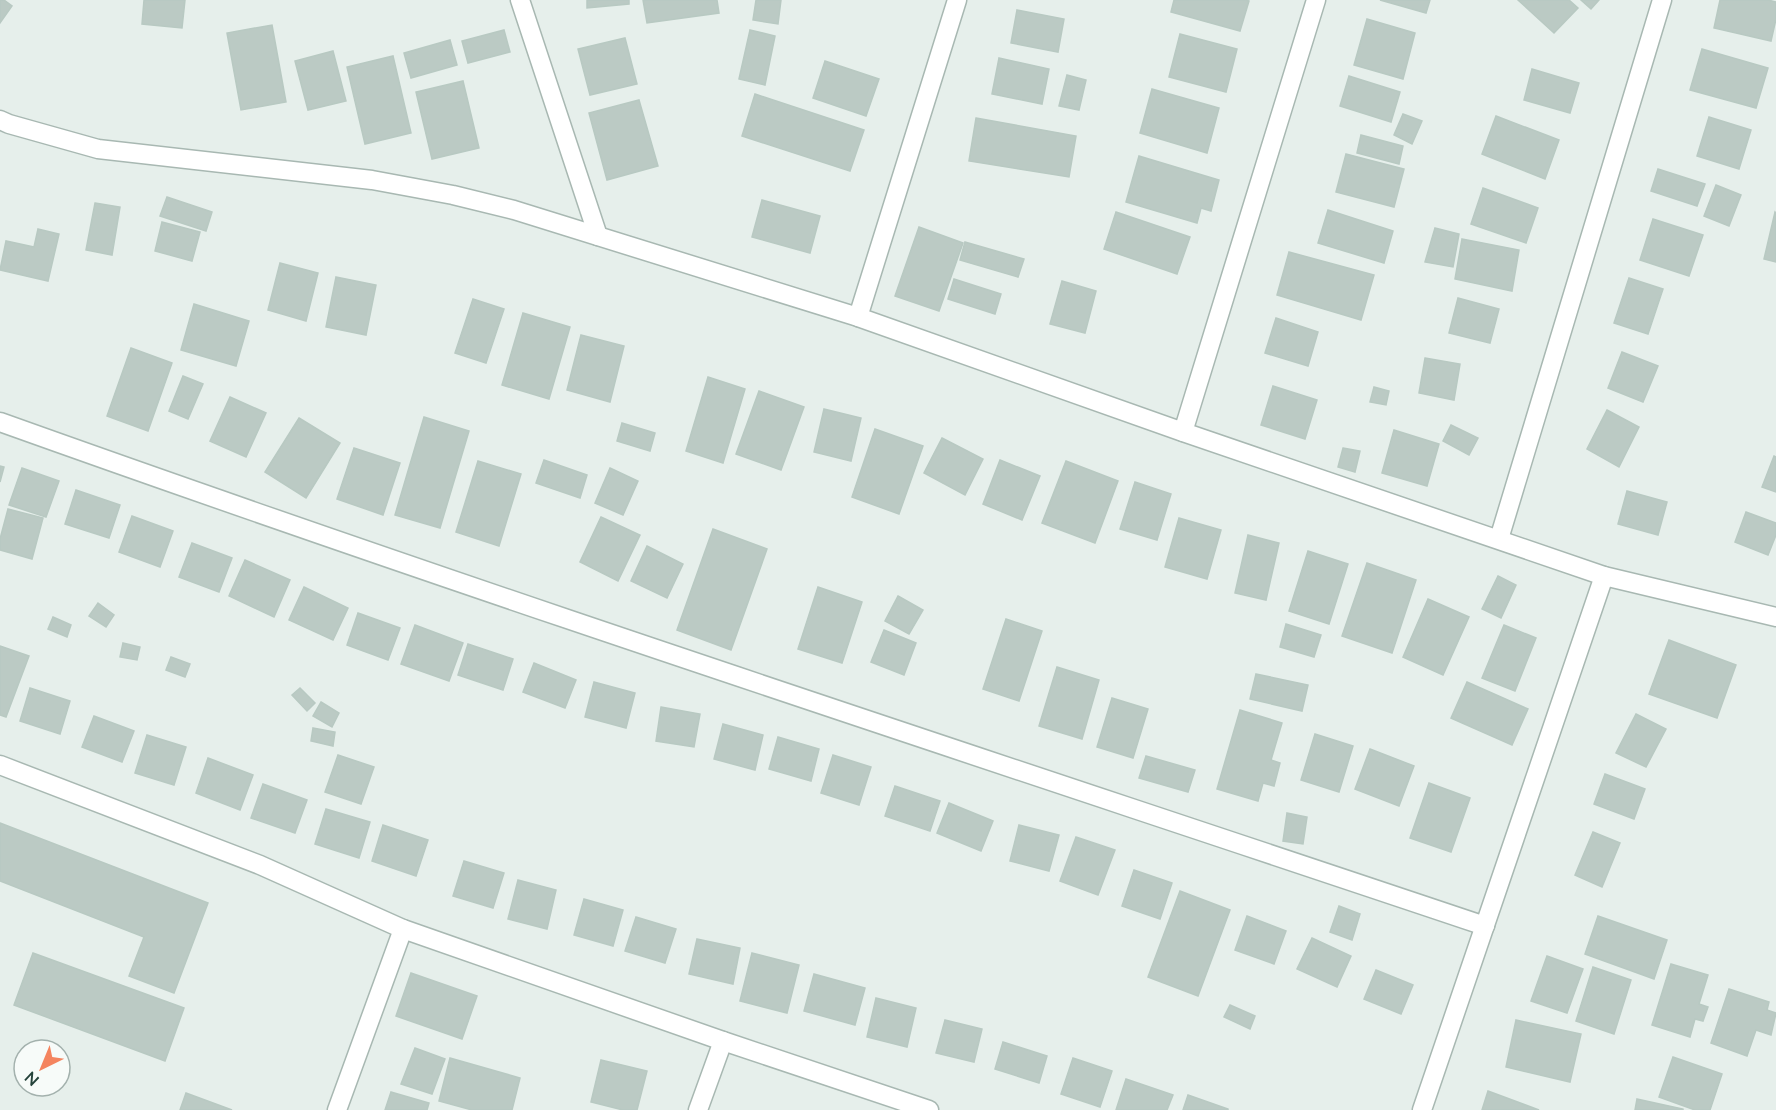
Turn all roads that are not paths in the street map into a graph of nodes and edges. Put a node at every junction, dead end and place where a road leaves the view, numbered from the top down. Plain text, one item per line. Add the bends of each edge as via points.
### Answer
1 (520, 0) edge
2 (957, 0) edge
3 (1316, 0) edge
4 (1662, 0) edge
5 (0, 120) edge
6 (598, 236) junction
7 (858, 317) junction
8 (0, 422) edge
9 (1183, 432) junction
10 (1499, 539) junction
11 (1604, 576) junction
12 (1776, 617) edge
13 (0, 765) edge
14 (1485, 926) junction
15 (404, 928) junction
16 (723, 1041) junction
17 (337, 1110) edge
18 (698, 1110) edge
19 (929, 1110) edge
20 (1422, 1110) edge

1 - 6 street
2 - 7 street
3 - 9 street
4 - 10 street
5 - 6 street via 98,149 337,176 453,195
6 - 7 street
7 - 9 street
8 - 14 street via 212,498
9 - 10 street
10 - 11 street
11 - 12 street
11 - 14 street
13 - 15 street via 260,865
14 - 20 street
15 - 16 street
15 - 17 street
16 - 18 street
16 - 19 street

